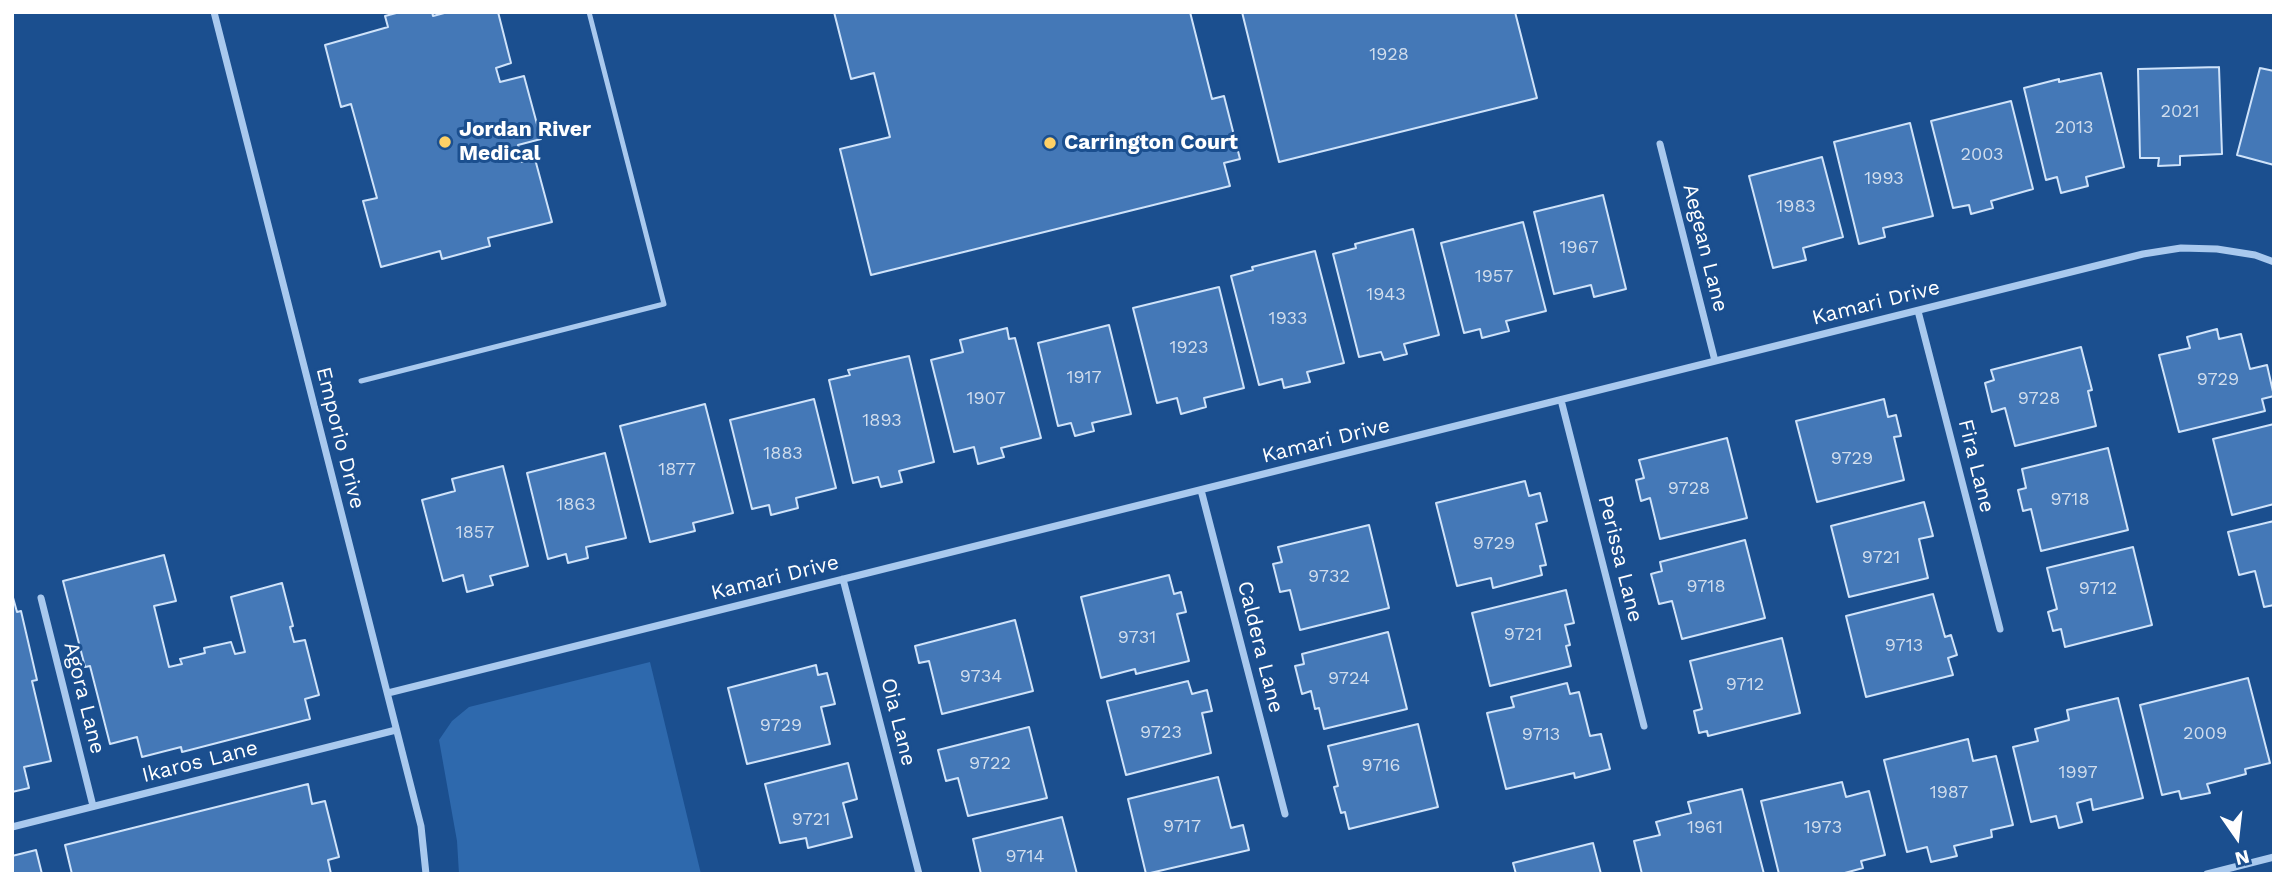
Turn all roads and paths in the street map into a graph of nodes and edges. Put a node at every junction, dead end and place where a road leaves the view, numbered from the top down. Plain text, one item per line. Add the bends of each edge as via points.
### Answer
1 (214, 12) edge
2 (589, 12) edge
3 (1660, 144) dead end
4 (2274, 262) edge
5 (1918, 311) junction
6 (1715, 362) junction
7 (360, 381) dead end
8 (1561, 400) junction
9 (1201, 490) junction
10 (843, 579) junction
11 (41, 598) dead end
12 (2000, 629) dead end
13 (388, 693) junction
14 (1644, 726) dead end
15 (396, 730) junction
16 (93, 806) junction
17 (1285, 814) dead end
18 (12, 827) edge
19 (2274, 857) edge
20 (426, 874) edge
21 (919, 874) edge
22 (2207, 874) edge

1 - 13 street, Emporio Drive
2 - 7 lane via 664,304
3 - 6 street, Aegean Lane
4 - 5 street, Kamari Drive via 2230,251 2181,248
5 - 6 street, Kamari Drive
5 - 12 street, Fira Lane
6 - 8 street, Kamari Drive
8 - 9 street, Kamari Drive
8 - 14 street, Perissa Lane
9 - 10 street, Kamari Drive
9 - 17 street, Caldera Lane
10 - 13 street, Kamari Drive
10 - 21 street, Oia Lane
11 - 16 street, Agora Lane
13 - 15 street, Emporio Drive
15 - 16 street, Ikaros Lane
15 - 20 street, Emporio Drive via 421,826
16 - 18 street, Ikaros Lane
19 - 22 street

